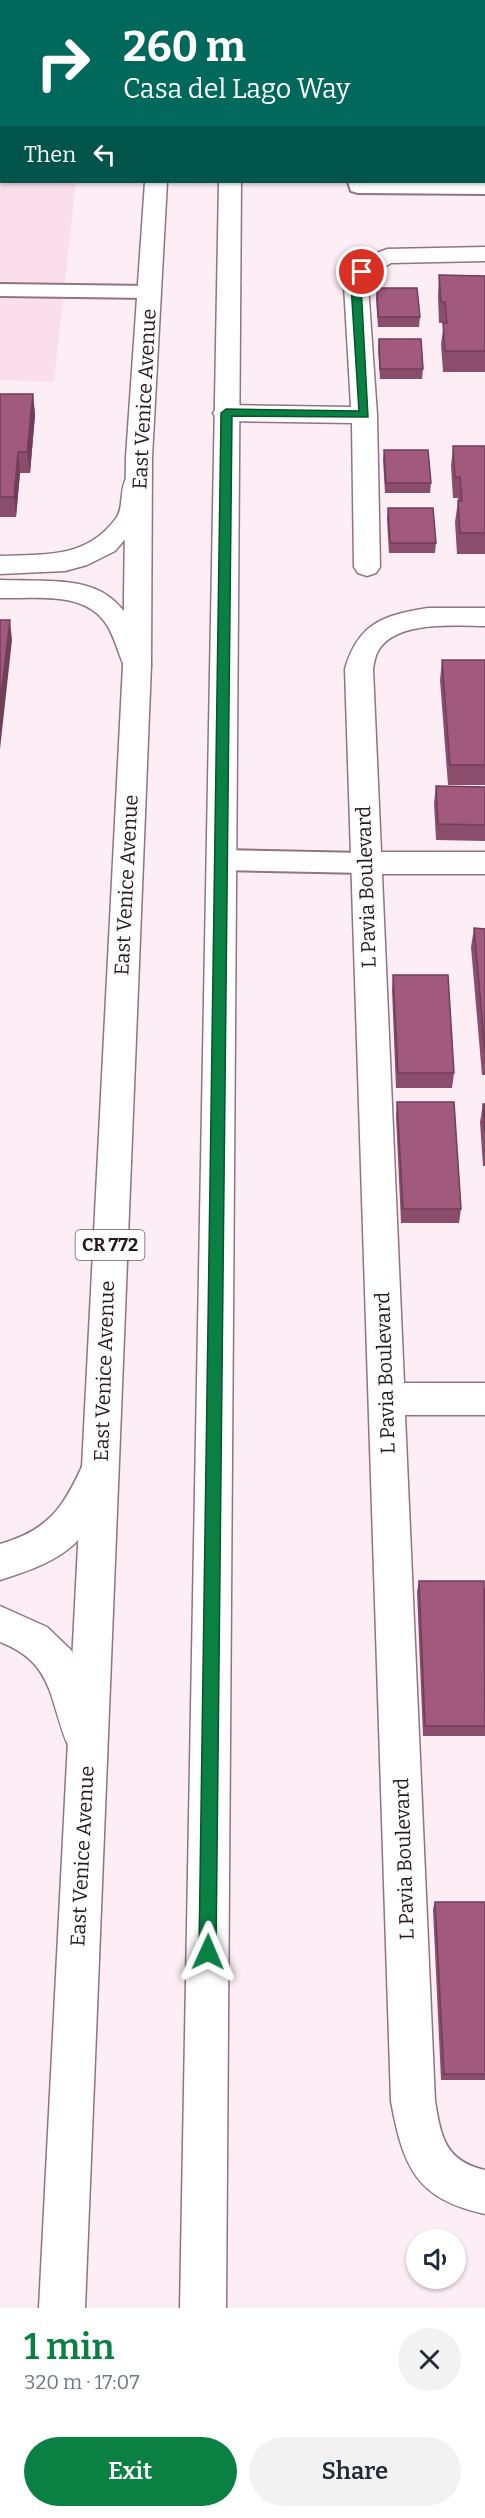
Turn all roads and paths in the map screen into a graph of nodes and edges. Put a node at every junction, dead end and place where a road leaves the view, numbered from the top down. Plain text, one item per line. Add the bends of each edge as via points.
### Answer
1 (156, 183) edge
2 (230, 183) edge
3 (357, 183) edge
4 (485, 188) edge
5 (485, 254) edge
6 (0, 290) edge
7 (149, 292) junction
8 (226, 413) junction
9 (364, 415) junction
10 (139, 457) junction
11 (0, 565) edge
12 (367, 567) dead end
13 (0, 589) edge
14 (485, 617) edge
15 (137, 665) junction
16 (222, 860) junction
17 (485, 862) edge
18 (365, 863) junction
19 (386, 1399) junction
20 (485, 1399) edge
21 (100, 1464) junction
22 (0, 1562) edge
23 (0, 1624) edge
24 (87, 1758) junction
25 (485, 2192) edge
26 (62, 2308) edge
27 (203, 2308) edge

1 - 7 main road, East Venice Avenue / CR 772
2 - 8 main road
3 - 4 lane via 358,187
5 - 9 main road via 387,256 362,272 356,285
6 - 7 lane
7 - 10 main road, East Venice Avenue / CR 772
8 - 9 main road
8 - 16 main road
9 - 12 main road
10 - 11 main road via 131,517 106,546 78,560
10 - 15 main road, East Venice Avenue / CR 772
13 - 15 main road via 70,591 100,601 122,623
14 - 18 main road, L Pavia Boulevard via 443,616 402,622 374,636 360,657
15 - 21 main road, East Venice Avenue / CR 772
16 - 18 lane
16 - 27 main road
17 - 18 main road
18 - 19 main road, L Pavia Boulevard
19 - 20 main road
19 - 25 main road, L Pavia Boulevard via 413,2102 419,2136 436,2169 462,2187
21 - 22 main road via 89,1498 71,1524 36,1551
21 - 24 main road, East Venice Avenue / CR 772
23 - 24 main road via 18,1629 54,1657 74,1694
24 - 26 main road, East Venice Avenue / CR 772

